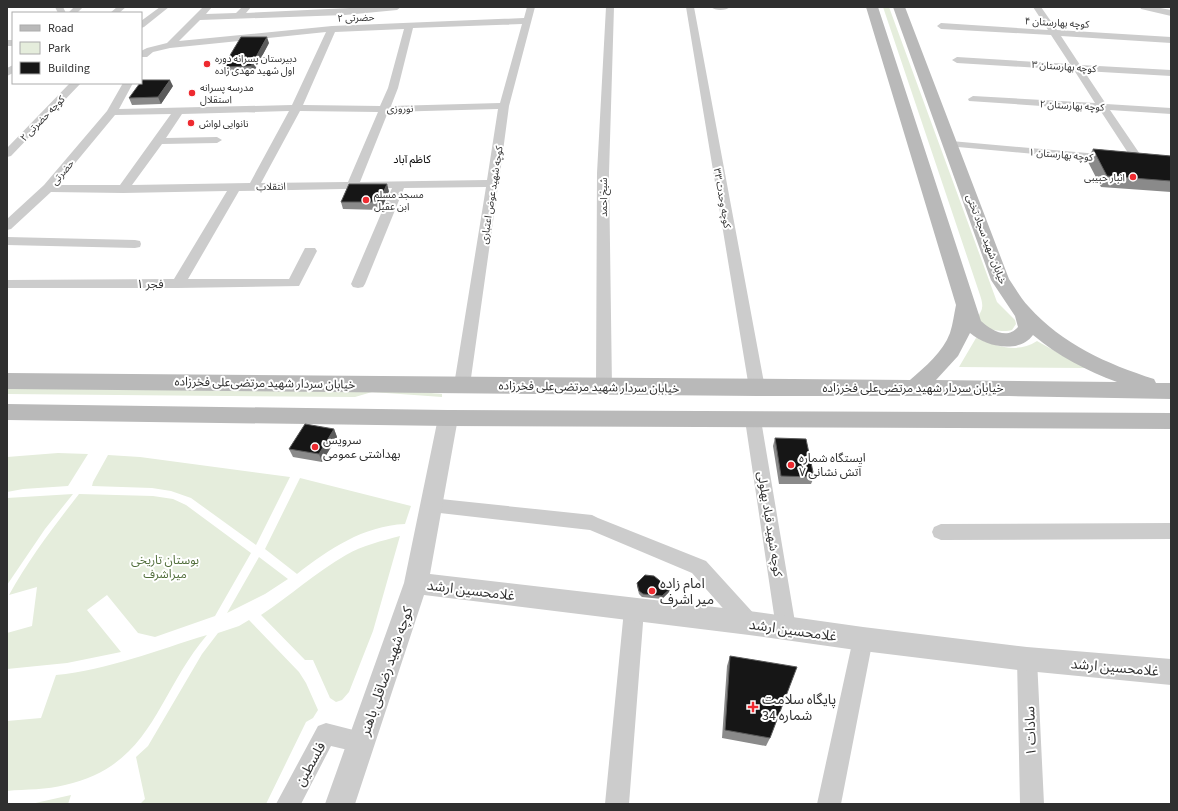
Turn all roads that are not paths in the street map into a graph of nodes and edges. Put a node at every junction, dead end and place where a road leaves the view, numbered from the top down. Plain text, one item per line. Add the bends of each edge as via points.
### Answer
1 (165, 7) edge
2 (208, 7) edge
3 (247, 7) edge
4 (397, 7) edge
5 (531, 7) edge
6 (610, 7) edge
7 (690, 7) edge
8 (715, 7) edge
9 (872, 7) edge
10 (899, 7) edge
11 (1037, 7) edge
12 (1144, 7) edge
13 (726, 8) edge
14 (1171, 13) edge
15 (238, 16) junction
16 (198, 17) junction
17 (526, 21) junction
18 (142, 24) edge
19 (409, 26) junction
20 (941, 26) dead end
21 (332, 29) junction
22 (1054, 33) junction
23 (1171, 40) edge
24 (170, 45) junction
25 (142, 56) edge
26 (957, 60) dead end
27 (1077, 67) junction
28 (1171, 73) edge
29 (75, 84) edge
30 (127, 84) edge
31 (973, 99) dead end
32 (504, 106) junction
33 (1102, 106) junction
34 (296, 108) junction
35 (386, 109) junction
36 (178, 111) junction
37 (1171, 111) edge
38 (112, 112) junction
39 (217, 140) dead end
40 (158, 141) junction
41 (950, 144) junction
42 (7, 154) edge
43 (1138, 160) junction
44 (1151, 161) edge
45 (494, 182) junction
46 (400, 184) junction
47 (353, 185) junction
48 (254, 186) junction
49 (235, 187) junction
50 (48, 188) junction
51 (123, 189) junction
52 (7, 226) edge
53 (7, 241) edge
54 (135, 244) dead end
55 (310, 251) dead end
56 (7, 284) edge
57 (178, 284) junction
58 (358, 284) dead end
59 (966, 305) junction
60 (1024, 314) junction
61 (7, 381) edge
62 (462, 385) junction
63 (604, 387) junction
64 (916, 387) junction
65 (757, 388) junction
66 (1169, 390) edge
67 (7, 412) edge
68 (448, 418) junction
69 (753, 420) junction
70 (1171, 421) edge
71 (431, 504) junction
72 (1171, 531) edge
73 (941, 532) dead end
74 (416, 583) junction
75 (634, 610) junction
76 (749, 624) junction
77 (786, 628) junction
78 (863, 639) junction
79 (1027, 659) junction
80 (1171, 672) edge
81 (361, 742) junction
82 (288, 804) edge
83 (340, 804) edge
84 (617, 804) edge
85 (829, 804) edge
86 (1032, 804) edge

1 - 18 street
2 - 16 street
3 - 15 street
4 - 15 street via 345,12
5 - 17 street, کوچه شهید عوض اعتباری
6 - 63 street, شیخ احمد via 603,173
7 - 65 street, کوچه وحدت ۳۳
8 - 13 street
9 - 59 main road
10 - 41 main road, خیابان شهید سجاد تختی
11 - 22 street
12 - 14 street
15 - 16 street
16 - 24 street
17 - 19 street, حضرتی ۲
17 - 32 street, کوچه شهید عوض اعتباری
19 - 21 street, حضرتی ۲
19 - 35 street
20 - 22 street, کوچه بهارستان ۴
21 - 24 street, حضرتی ۲
21 - 34 street
22 - 23 street, کوچه بهارستان ۴
22 - 27 street
24 - 25 street, حضرتی ۲ via 150,50
26 - 27 street, کوچه بهارستان ۳
27 - 28 street, کوچه بهارستان ۳
27 - 33 street
29 - 42 street, کوچه حضرتی ۲
30 - 38 street, حضرتی
31 - 33 street, کوچه بهارستان ۲
32 - 35 street, نوروزی
32 - 45 street, کوچه شهید عوض اعتباری
33 - 37 street, کوچه بهارستان ۲
33 - 43 street
34 - 35 street, نوروزی
34 - 36 street, نوروزی
34 - 48 street
35 - 47 street
36 - 38 street, نوروزی
36 - 40 street
38 - 50 street, حضرتی
39 - 40 street
40 - 51 street
41 - 43 street, کوچه بهارستان ۱
41 - 60 main road, خیابان شهید سجاد تختی via 1000,280
43 - 44 street, کوچه بهارستان ۱
45 - 46 street, انتقلاب
45 - 62 street, کوچه شهید عوض اعتباری
46 - 47 street, انتقلاب
46 - 58 street
47 - 48 street, انتقلاب
48 - 49 street, انتقلاب
49 - 51 street, انتقلاب
49 - 57 street
50 - 51 street, انتقلاب
50 - 52 street, حضرتی
53 - 54 street
55 - 57 street, فجر ۱ via 294,283
56 - 57 street, فجر ۱
59 - 60 main road via 970,319 977,329 1000,340 1021,337 1028,328
59 - 64 main road via 960,335 951,351
60 - 66 main road, خیابان شهید سجاد تختی via 1050,338 1095,364 1129,379
61 - 62 main road, خیابان سردار شهید مرتضی‌علی فخرزاده
62 - 63 main road, خیابان سردار شهید مرتضی‌علی فخرزاده
63 - 65 main road, خیابان سردار شهید مرتضی‌علی فخرزاده
64 - 65 main road, خیابان سردار شهید مرتضی‌علی فخرزاده
64 - 66 main road, خیابان سردار شهید مرتضی‌علی فخرزاده
67 - 68 main road
68 - 69 main road
68 - 71 street, کوچه شهید رضاقلی باهنر
69 - 70 main road
69 - 77 street, کوچه شهید قباد بهلولی
71 - 74 street, کوچه شهید رضاقلی باهنر
71 - 76 street via 592,523 699,567
72 - 73 street
74 - 75 street, غلامحسین ارشد
74 - 81 street, کوچه شهید رضاقلی باهنر
75 - 76 street, غلامحسین ارشد
75 - 84 street
76 - 77 street, غلامحسین ارشد
77 - 78 street, غلامحسین ارشد
78 - 79 street, غلامحسین ارشد
78 - 85 street
79 - 80 street, غلامحسین ارشد
79 - 86 street, سادات ۱
81 - 82 street, فلسطین via 326,734
81 - 83 street, کوچه شهید رضاقلی باهنر

